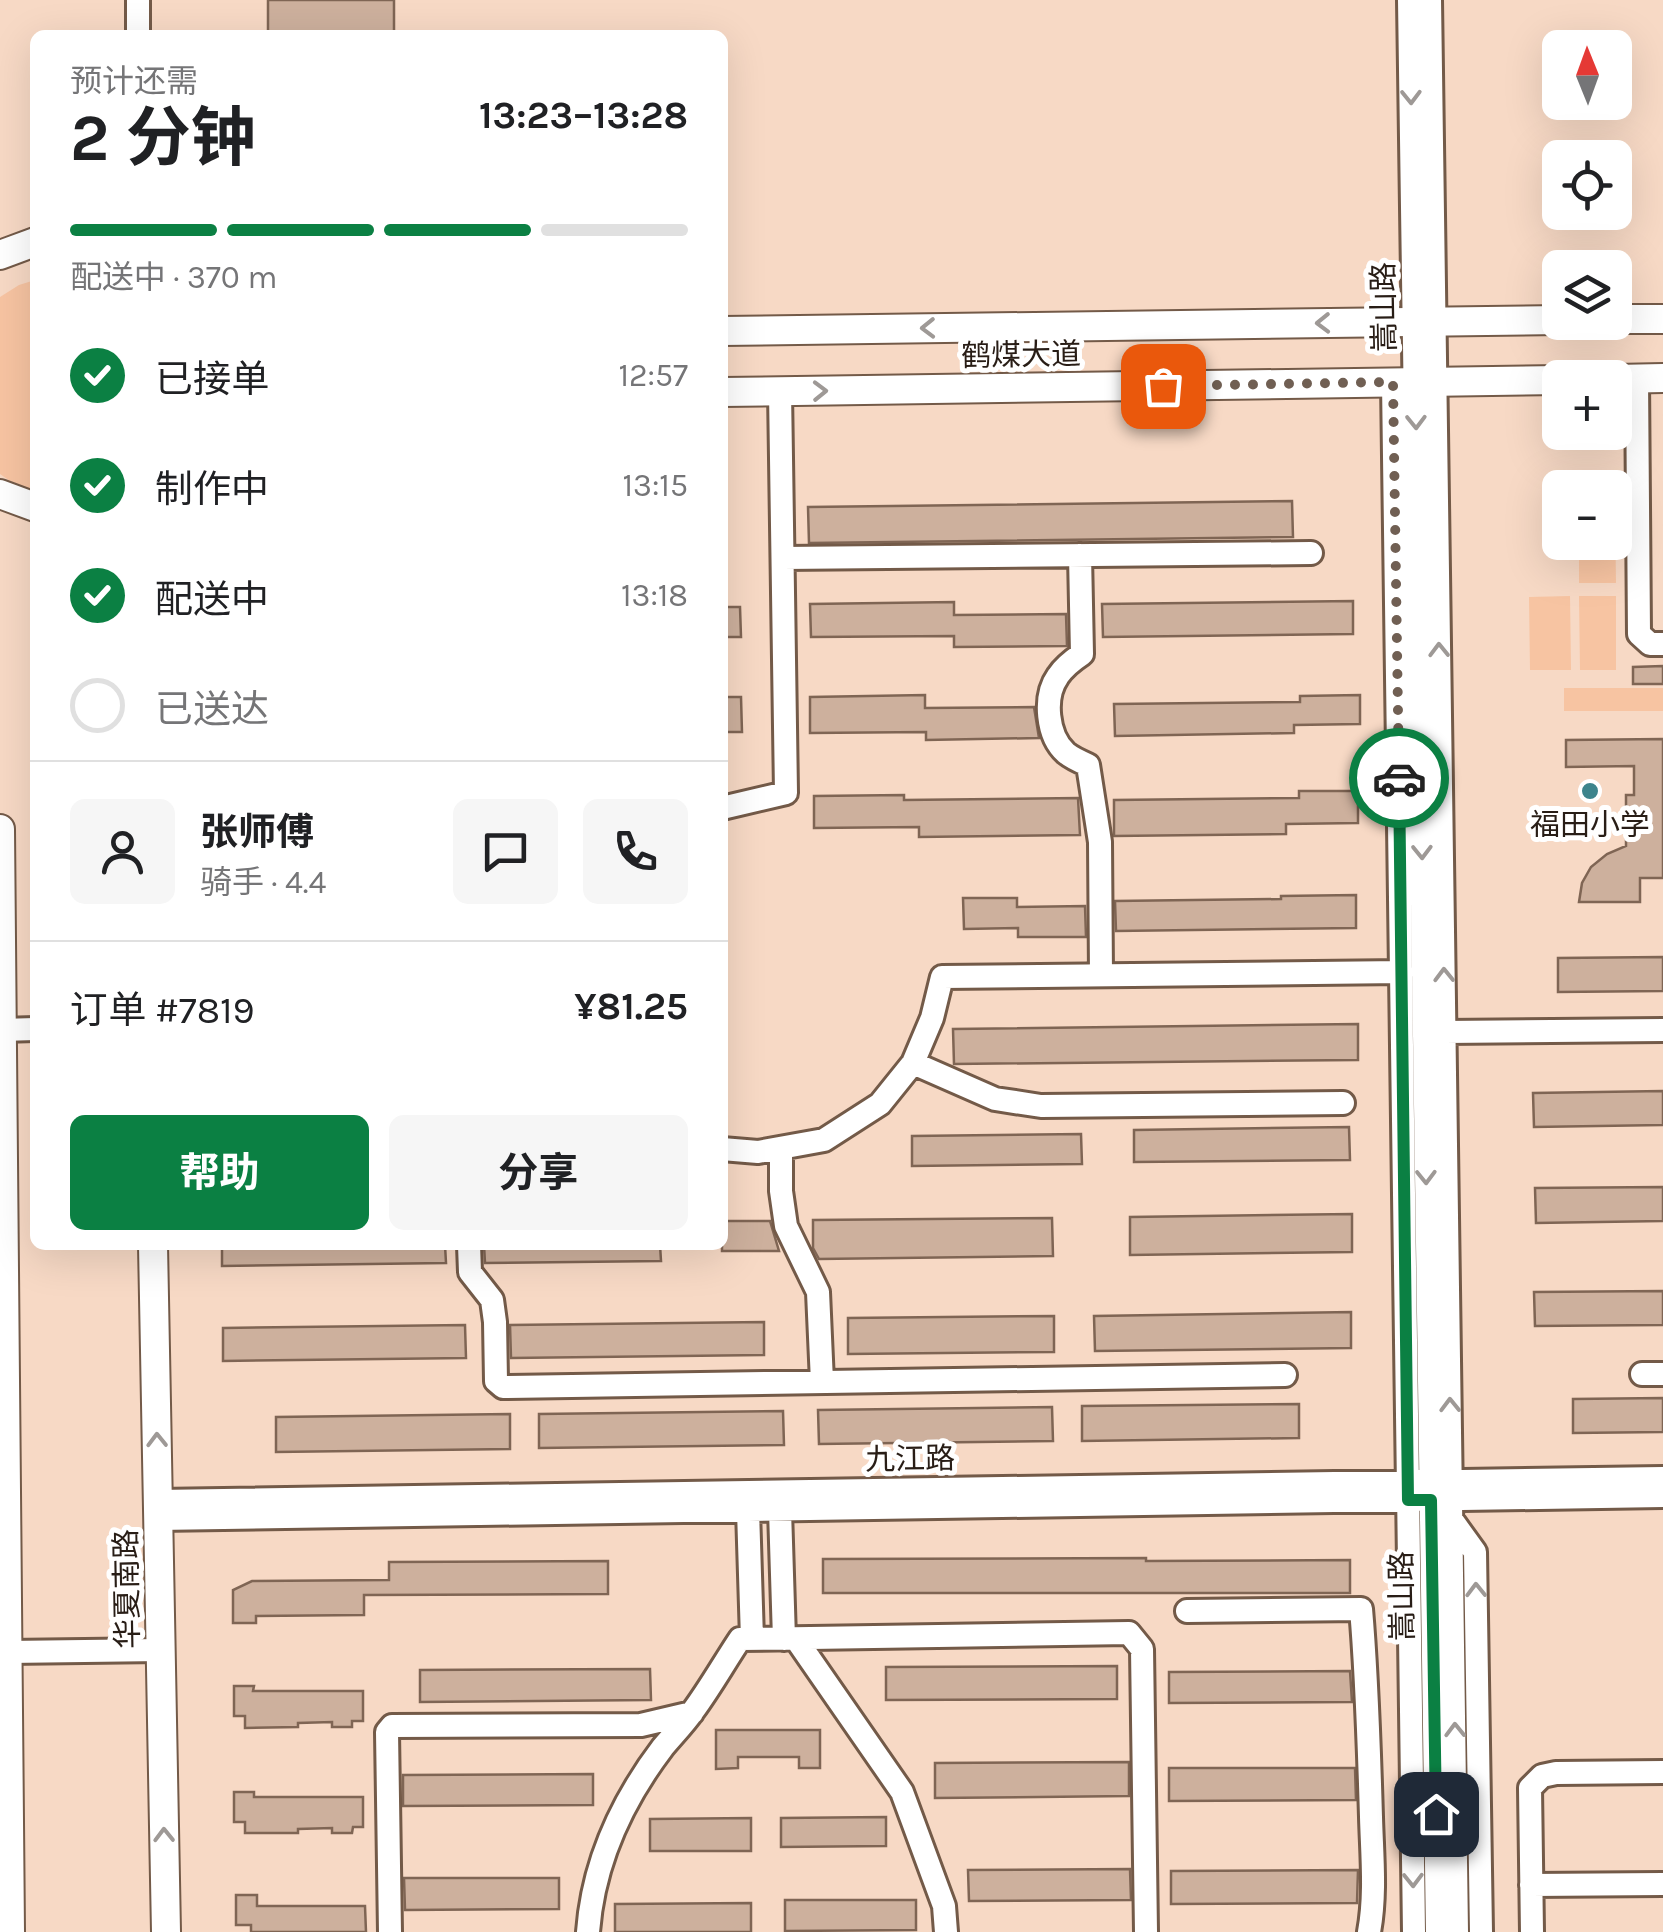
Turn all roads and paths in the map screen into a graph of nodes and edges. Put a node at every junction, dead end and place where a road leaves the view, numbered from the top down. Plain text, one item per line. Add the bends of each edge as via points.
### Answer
1 (138, 0) edge
2 (1410, 0) edge
3 (1430, 0) edge
4 (138, 30) edge
5 (30, 244) edge
6 (0, 255) edge
7 (1663, 318) edge
8 (1632, 319) edge
9 (1542, 320) edge
10 (1424, 322) junction
11 (728, 331) edge
12 (1638, 379) edge
13 (1542, 380) edge
14 (1414, 382) junction
15 (780, 391) junction
16 (728, 392) edge
17 (0, 494) edge
18 (30, 505) edge
19 (1311, 553) dead end
20 (1080, 555) junction
21 (783, 558) junction
22 (1663, 644) edge
23 (728, 807) edge
24 (0, 830) edge
25 (1402, 972) junction
26 (1101, 975) junction
27 (30, 1029) edge
28 (2, 1030) edge
29 (1663, 1030) edge
30 (1445, 1032) junction
31 (912, 1063) junction
32 (1343, 1104) dead end
33 (782, 1148) junction
34 (728, 1150) edge
35 (153, 1250) edge
36 (468, 1250) edge
37 (1286, 1375) dead end
38 (822, 1382) junction
39 (1663, 1478) edge
40 (1433, 1495) junction
41 (1663, 1496) edge
42 (158, 1510) junction
43 (748, 1510) junction
44 (780, 1510) junction
45 (1187, 1611) dead end
46 (752, 1639) junction
47 (790, 1639) junction
48 (161, 1650) junction
49 (8, 1652) junction
50 (692, 1713) junction
51 (1663, 1772) edge
52 (1663, 1884) edge
53 (1532, 1885) junction
54 (10, 1932) edge
55 (166, 1932) edge
56 (390, 1932) edge
57 (588, 1932) edge
58 (946, 1932) edge
59 (1146, 1932) edge
60 (1369, 1932) edge
61 (1414, 1932) edge
62 (1437, 1932) edge
63 (1458, 1932) edge
64 (1480, 1932) edge
65 (1532, 1932) edge

1 - 4 street
2 -> 10 street, 嵩山路
3 - 10 street, 嵩山路
5 - 6 main road
7 - 8 main road
9 - 10 main road, 鹤煤大道
10 -> 11 main road, 鹤煤大道
10 - 14 street, 嵩山路
12 - 22 street via 1640,634 1650,644
13 - 14 main road, 鹤煤大道
15 -> 14 main road, 鹤煤大道
14 - 25 street
30 -> 14 street, 嵩山路
14 -> 40 street, 嵩山路
15 - 16 main road, 鹤煤大道
15 - 21 street
17 - 18 main road
19 - 20 street
20 - 21 street
20 - 26 street via 1082,654 1055,679 1050,720 1067,754 1088,765 1100,842
21 - 23 street via 786,793
24 - 28 main road
25 - 26 street
25 - 40 street
26 - 31 street via 942,977
27 - 28 street
28 - 49 main road
29 - 30 street
40 -> 30 street, 嵩山路
31 - 32 street via 995,1100 1041,1106
31 - 33 street via 880,1104 824,1140
33 - 34 street
33 - 38 street via 786,1226 818,1292
42 -> 35 main road, 华夏南路
36 - 38 street via 470,1272 492,1300 496,1382 503,1387
37 - 38 street
39 - 40 street, 九江路
40 - 41 street, 九江路
40 - 42 street, 九江路
40 - 44 street, 九江路
40 -> 61 street
40 - 62 street, 嵩山路
63 -> 40 street, 嵩山路
64 -> 40 street via 1475,1552
42 - 43 street, 九江路
42 - 48 main road, 华夏南路
43 - 44 street, 九江路
43 - 46 street
44 - 47 street
45 - 60 street via 1361,1609
46 - 47 street
46 - 50 street via 740,1639
47 - 58 street via 902,1792 944,1906
47 - 59 street via 1129,1634 1142,1649
48 - 49 street
55 -> 48 main road, 华夏南路
49 - 54 main road
50 - 56 street via 641,1724 392,1726
50 - 57 street via 616,1824 595,1882
51 - 53 street via 1542,1776 1530,1788
52 - 53 street
53 - 65 street

